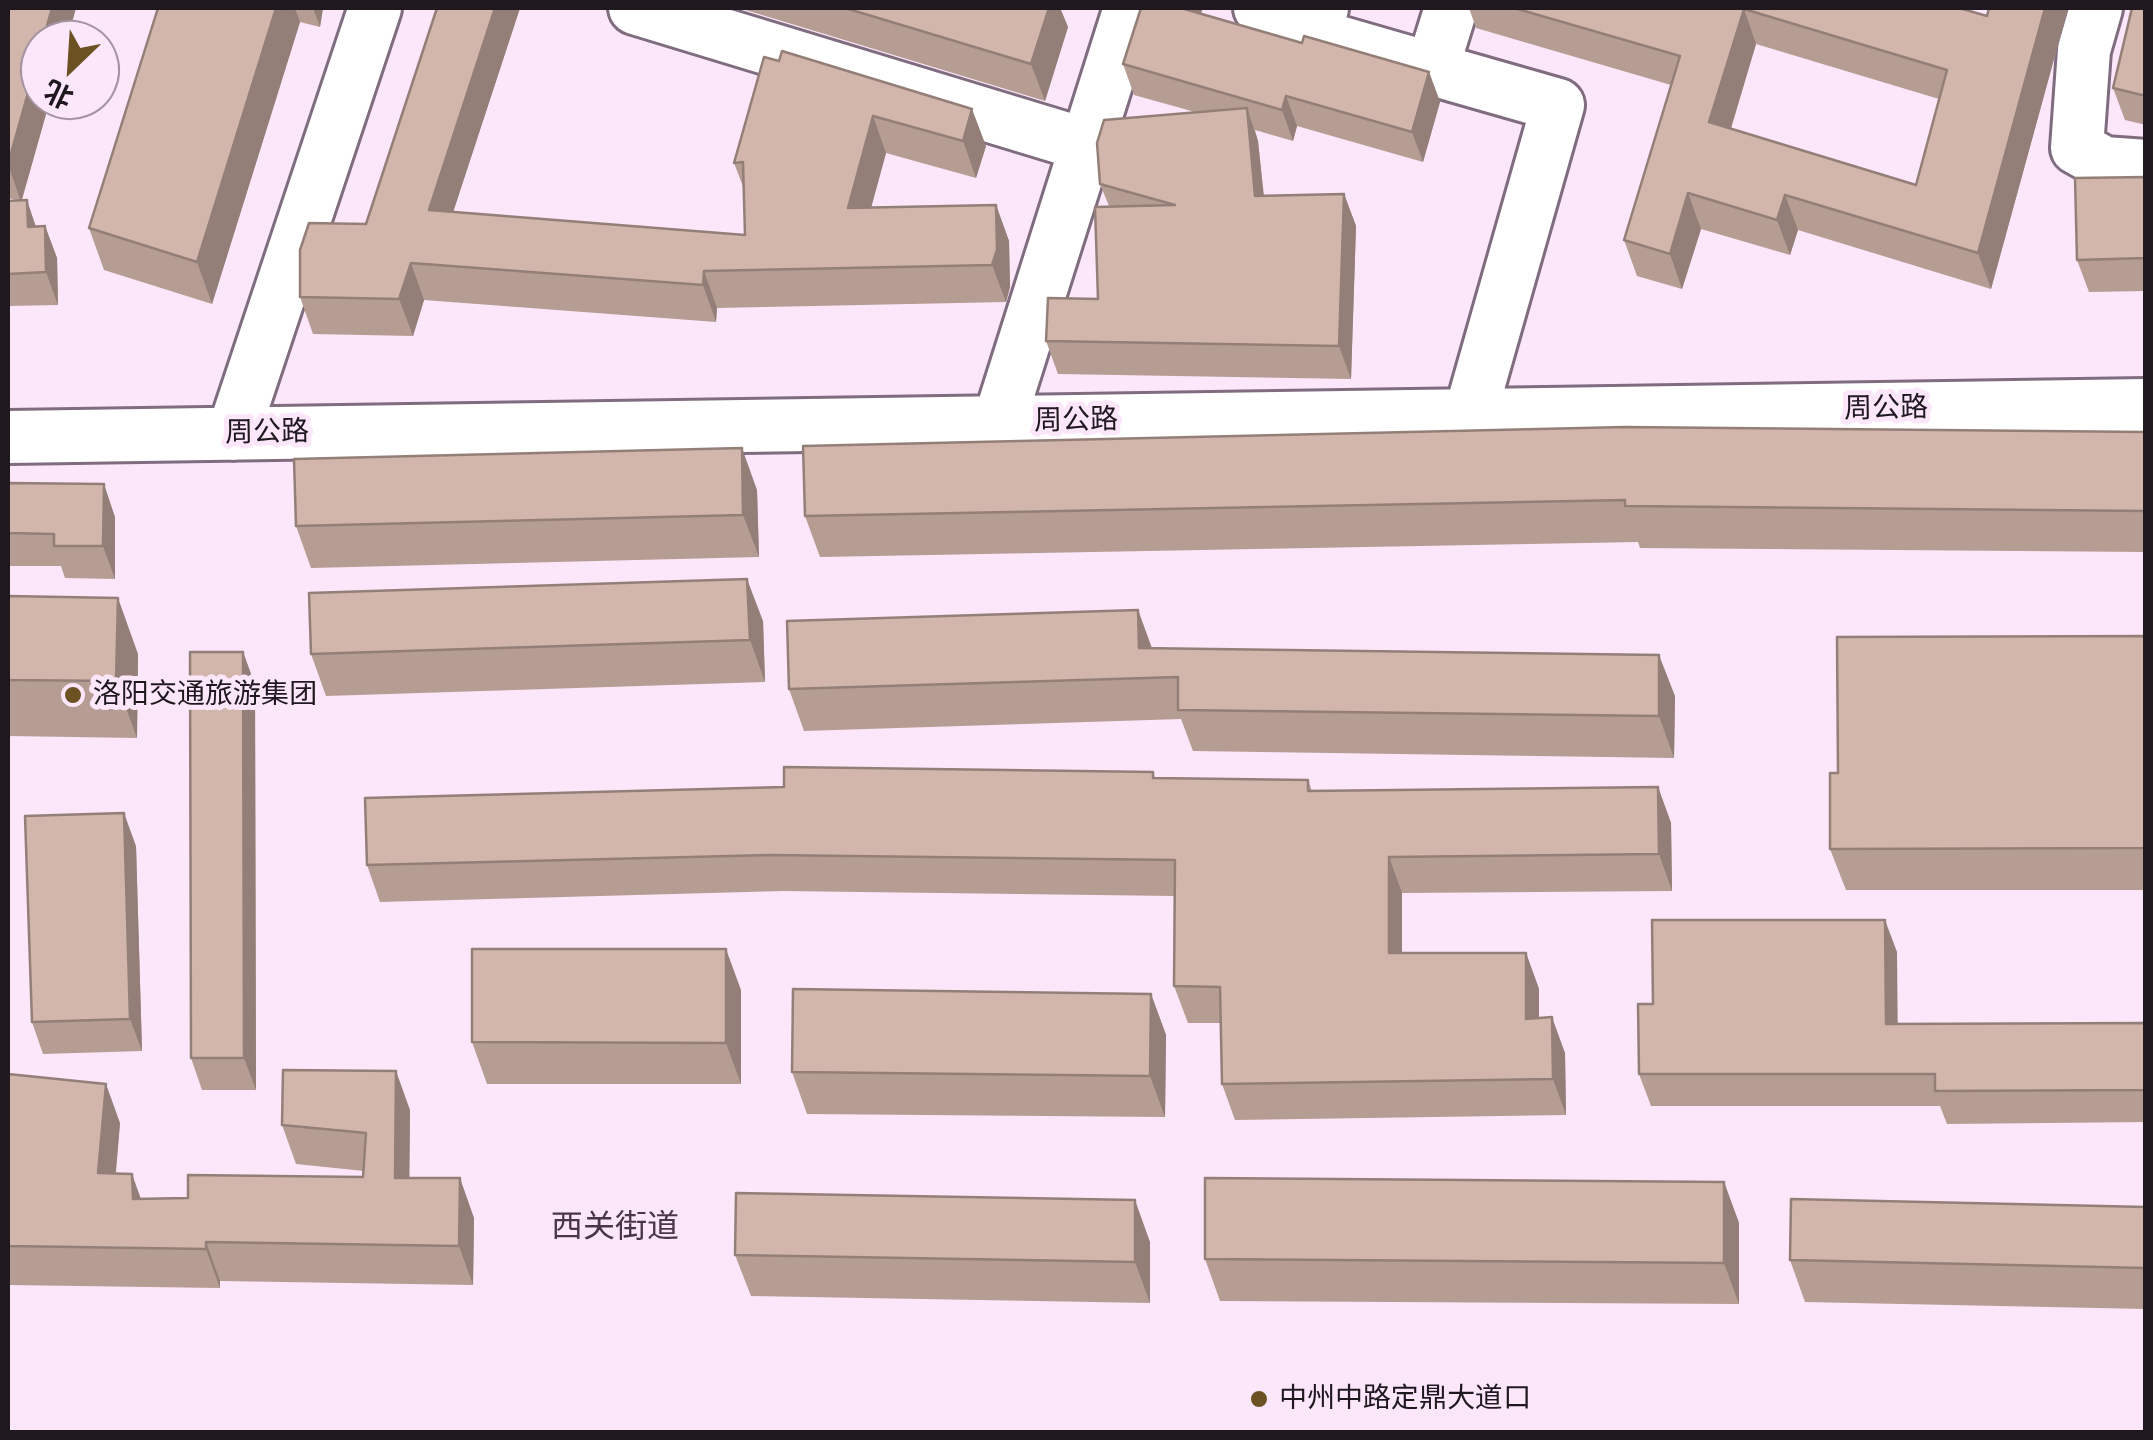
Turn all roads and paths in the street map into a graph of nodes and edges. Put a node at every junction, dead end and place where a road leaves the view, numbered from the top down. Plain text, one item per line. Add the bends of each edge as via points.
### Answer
1 (375, 8) edge
2 (635, 8) edge
3 (1130, 8) edge
4 (1260, 8) edge
5 (1451, 8) edge
6 (2096, 8) edge
7 (1318, 21) edge
8 (1432, 69) junction
9 (1086, 144) junction
10 (2146, 166) edge
11 (2146, 405) edge
12 (1470, 415) junction
13 (999, 422) junction
14 (233, 434) junction
15 (8, 437) edge

1 - 14 street
2 - 9 street
3 - 9 street
4 - 7 street
5 - 8 street
6 - 10 street via 2084,50 2077,148 2104,163
7 - 8 street
8 - 12 street via 1558,105
9 - 13 street
11 - 12 street, 周公路
12 - 13 street, 周公路
13 - 14 street, 周公路
14 - 15 street, 周公路

